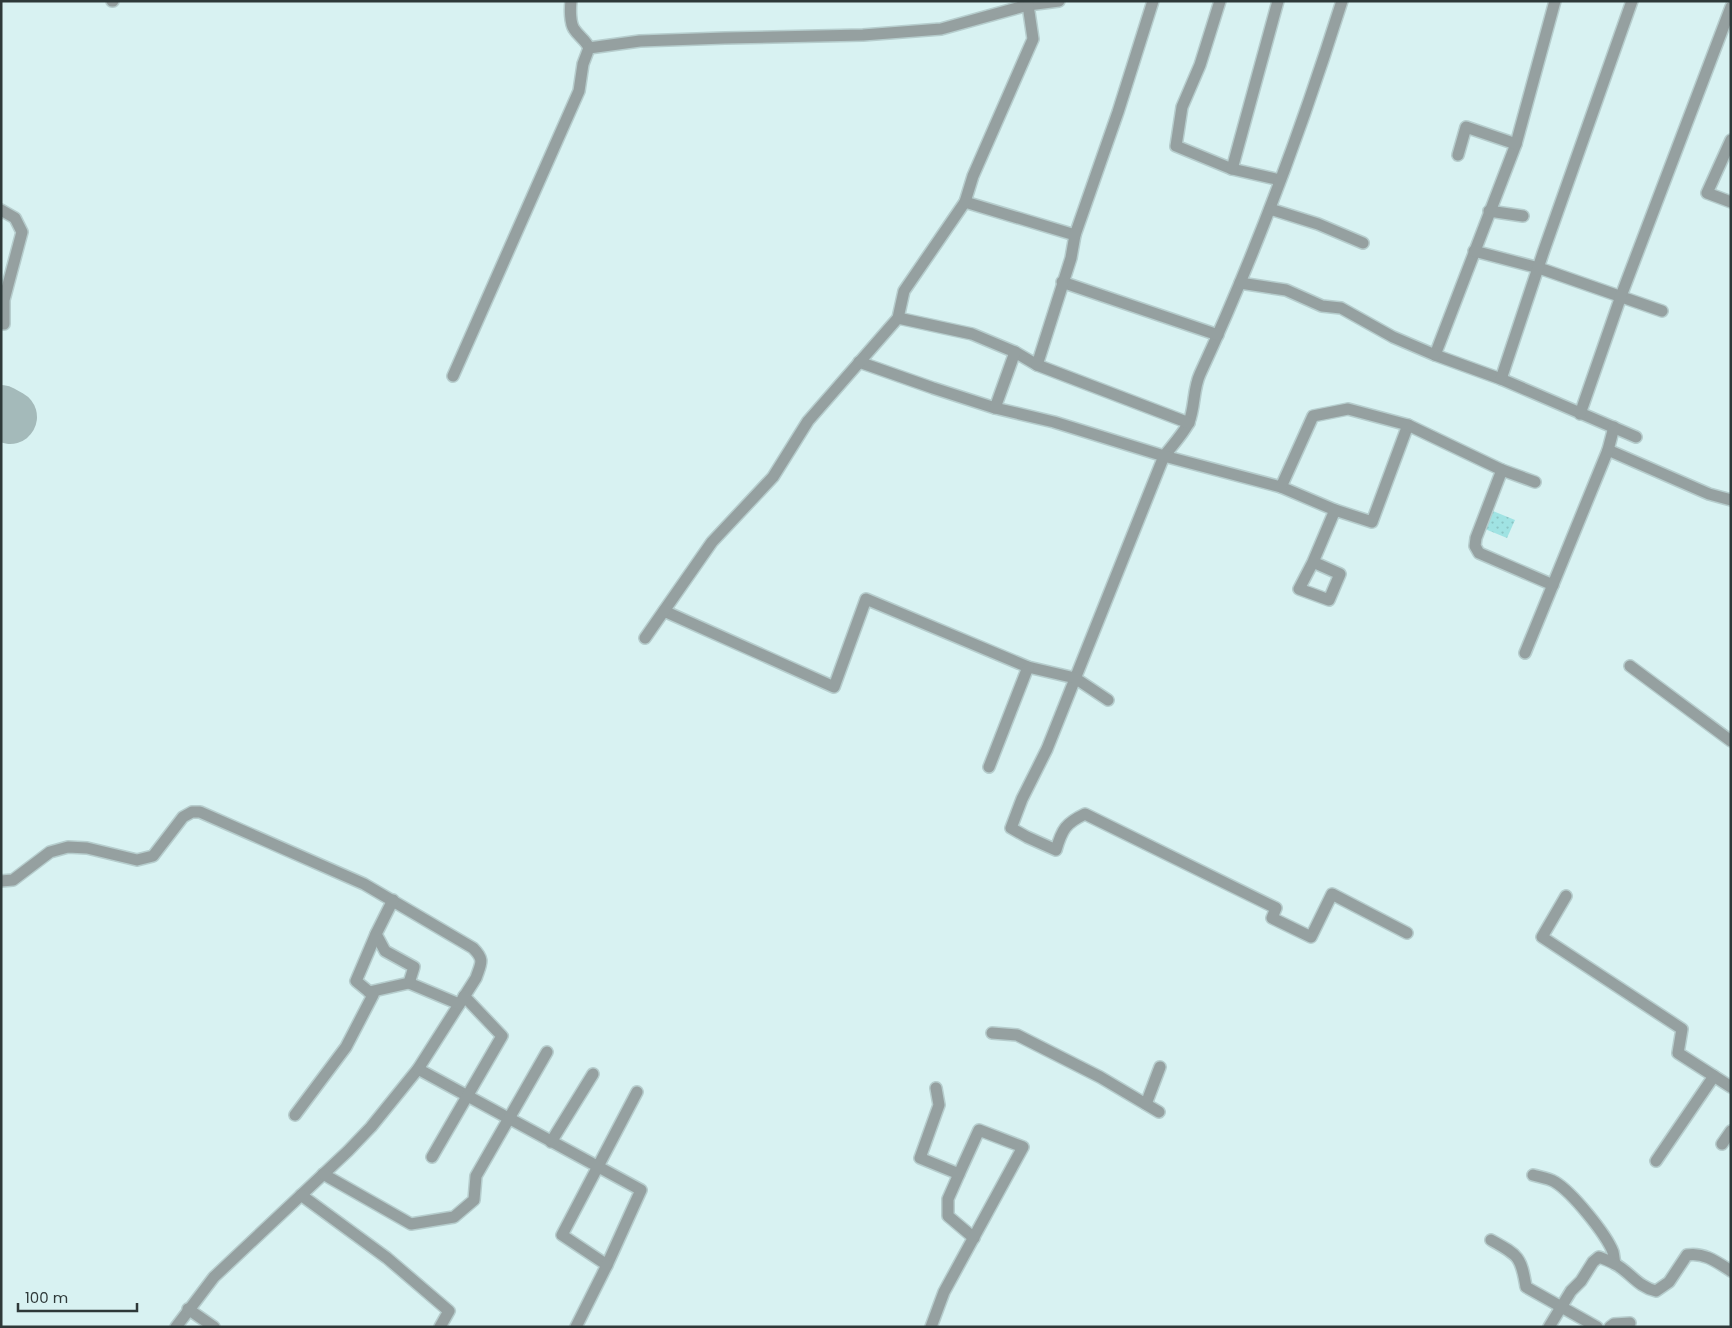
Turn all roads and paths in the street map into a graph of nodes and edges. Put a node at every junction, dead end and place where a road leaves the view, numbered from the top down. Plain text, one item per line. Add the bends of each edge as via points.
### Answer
1 (571, 1) edge
2 (1059, 1) edge
3 (1153, 1) edge
4 (1220, 1) edge
5 (1278, 1) edge
6 (1342, 1) edge
7 (1555, 1) edge
8 (1632, 1) edge
9 (1028, 4) junction
10 (1731, 6) edge
11 (589, 48) junction
12 (1731, 140) edge
13 (1516, 144) junction
14 (1458, 155) dead end
15 (1232, 169) junction
16 (1280, 180) junction
17 (964, 202) junction
18 (1731, 202) edge
19 (1270, 209) junction
20 (1, 210) edge
21 (1489, 211) junction
22 (1523, 216) dead end
23 (1075, 235) junction
24 (1364, 243) dead end
25 (1474, 251) junction
26 (1539, 268) junction
27 (1062, 282) junction
28 (1240, 283) junction
29 (1620, 296) junction
30 (1662, 310) dead end
31 (898, 318) junction
32 (4, 324) dead end
33 (1218, 335) junction
34 (1015, 352) junction
35 (1435, 355) junction
36 (858, 362) junction
37 (1037, 365) junction
38 (453, 376) dead end
39 (1500, 379) junction
40 (995, 408) junction
41 (1580, 414) junction
42 (1188, 423) junction
43 (1408, 425) junction
44 (1614, 427) junction
45 (1636, 437) dead end
46 (1608, 450) junction
47 (1164, 456) junction
48 (1502, 470) junction
49 (1535, 482) dead end
50 (1281, 487) junction
51 (1731, 500) edge
52 (1335, 510) junction
53 (1313, 562) dead end
54 (1553, 585) junction
55 (664, 611) junction
56 (645, 638) dead end
57 (1525, 653) dead end
58 (1630, 666) dead end
59 (1028, 667) junction
60 (1076, 678) junction
61 (1108, 700) dead end
62 (1731, 741) edge
63 (989, 767) dead end
64 (1, 881) edge
65 (1566, 896) dead end
66 (393, 900) junction
67 (1407, 933) dead end
68 (376, 934) junction
69 (409, 983) junction
70 (369, 992) junction
71 (462, 1000) junction
72 (992, 1033) dead end
73 (547, 1052) dead end
74 (1160, 1067) dead end
75 (418, 1069) junction
76 (593, 1074) dead end
77 (1714, 1076) junction
78 (1731, 1086) edge
79 (936, 1088) dead end
80 (636, 1092) dead end
81 (467, 1096) junction
82 (1146, 1104) junction
83 (1159, 1112) dead end
84 (295, 1115) dead end
85 (509, 1119) junction
86 (1731, 1131) edge
87 (552, 1142) junction
88 (1722, 1144) dead end
89 (432, 1157) dead end
90 (1656, 1160) dead end
91 (598, 1167) junction
92 (323, 1174) junction
93 (958, 1174) junction
94 (1533, 1175) dead end
95 (301, 1195) junction
96 (974, 1238) junction
97 (1491, 1240) dead end
98 (1615, 1264) junction
99 (607, 1265) junction
100 (1731, 1271) edge
101 (1561, 1307) junction
102 (188, 1308) junction
103 (1630, 1323) dead end
104 (176, 1327) edge
105 (214, 1327) edge
106 (440, 1327) edge
107 (576, 1327) edge
108 (931, 1327) edge
109 (1549, 1327) edge
110 (1596, 1327) edge
111 (1610, 1327) edge

1 - 11 street via 574,29
2 - 9 street
3 - 23 street
4 - 15 street via 1200,65 1182,107 1176,146
5 - 15 street
6 - 16 street
7 - 13 street
8 - 26 street
9 - 11 street via 941,28 863,35 640,41
9 - 17 street via 1033,39
10 - 29 street
11 - 38 street via 579,91
12 - 18 street via 1707,193
13 - 14 street via 1466,126
13 - 21 street
15 - 16 street
16 - 19 street
17 - 23 street
17 - 31 street via 904,291
19 - 24 street
19 - 28 street
20 - 32 street via 15,218 22,232 4,300
21 - 22 street
21 - 25 street
23 - 27 street
25 - 26 street
25 - 35 street
26 - 29 street
26 - 39 street
27 - 33 street
27 - 37 street
28 - 33 street
28 - 35 street via 1286,290 1322,306 1341,308 1393,337
29 - 30 street
29 - 41 street
31 - 34 street via 972,334
31 - 36 street
33 - 42 street via 1198,378
34 - 37 street
34 - 40 street
35 - 39 street
36 - 40 street
36 - 55 street via 808,421 773,477 712,542
37 - 42 street
39 - 41 street
40 - 47 street via 1054,422
41 - 44 street
42 - 47 street
43 - 48 street
43 - 50 street via 1348,409 1313,416
43 - 52 street via 1372,522
44 - 45 street
44 - 46 street
46 - 51 street via 1709,494
46 - 54 street
47 - 50 street
47 - 60 street
48 - 49 street
48 - 54 street via 1475,546 1479,553
50 - 52 street
52 - 53 street
54 - 57 street
55 - 56 street
55 - 59 street via 834,687 866,599
58 - 62 street
59 - 60 street
59 - 63 street
60 - 61 street
60 - 67 street via 1011,828 1056,850 1060,836 1071,820 1085,814 1276,908 1272,918 1311,937 1332,894
64 - 66 street via 13,880 50,852 68,847 87,848 137,860 153,856 183,817 200,812 364,884
65 - 77 street via 1542,937 1682,1029 1678,1053
66 - 68 street
66 - 71 street via 480,955 482,962 476,978
68 - 69 street via 385,951 414,967
68 - 70 street via 356,981
69 - 70 street
69 - 71 street
70 - 84 street via 372,995 346,1047
71 - 75 street
71 - 81 street via 502,1036
72 - 82 street via 1017,1036
73 - 85 street
74 - 82 street
75 - 81 street
75 - 92 street via 372,1127
76 - 87 street
77 - 78 street
77 - 90 street
79 - 93 street via 939,1105 920,1158
80 - 91 street
81 - 85 street
81 - 89 street
82 - 83 street
85 - 87 street
85 - 92 street via 476,1176 474,1200 454,1218 411,1224
86 - 88 street
87 - 91 street
91 - 99 street via 562,1235
91 - 99 street via 641,1190
92 - 95 street
93 - 96 street via 948,1199 948,1216
93 - 96 street via 980,1130 1023,1148
94 - 98 street via 1555,1182 1572,1196 1607,1243
95 - 102 street via 214,1277
95 - 106 street via 386,1258 449,1311
96 - 108 street via 944,1292
97 - 101 street via 1514,1253 1522,1266 1526,1287
98 - 100 street via 1648,1289 1656,1291 1669,1282 1687,1255 1710,1258
98 - 101 street via 1599,1257 1595,1259
99 - 107 street
101 - 109 street
101 - 110 street
102 - 104 street
102 - 105 street
103 - 111 street

